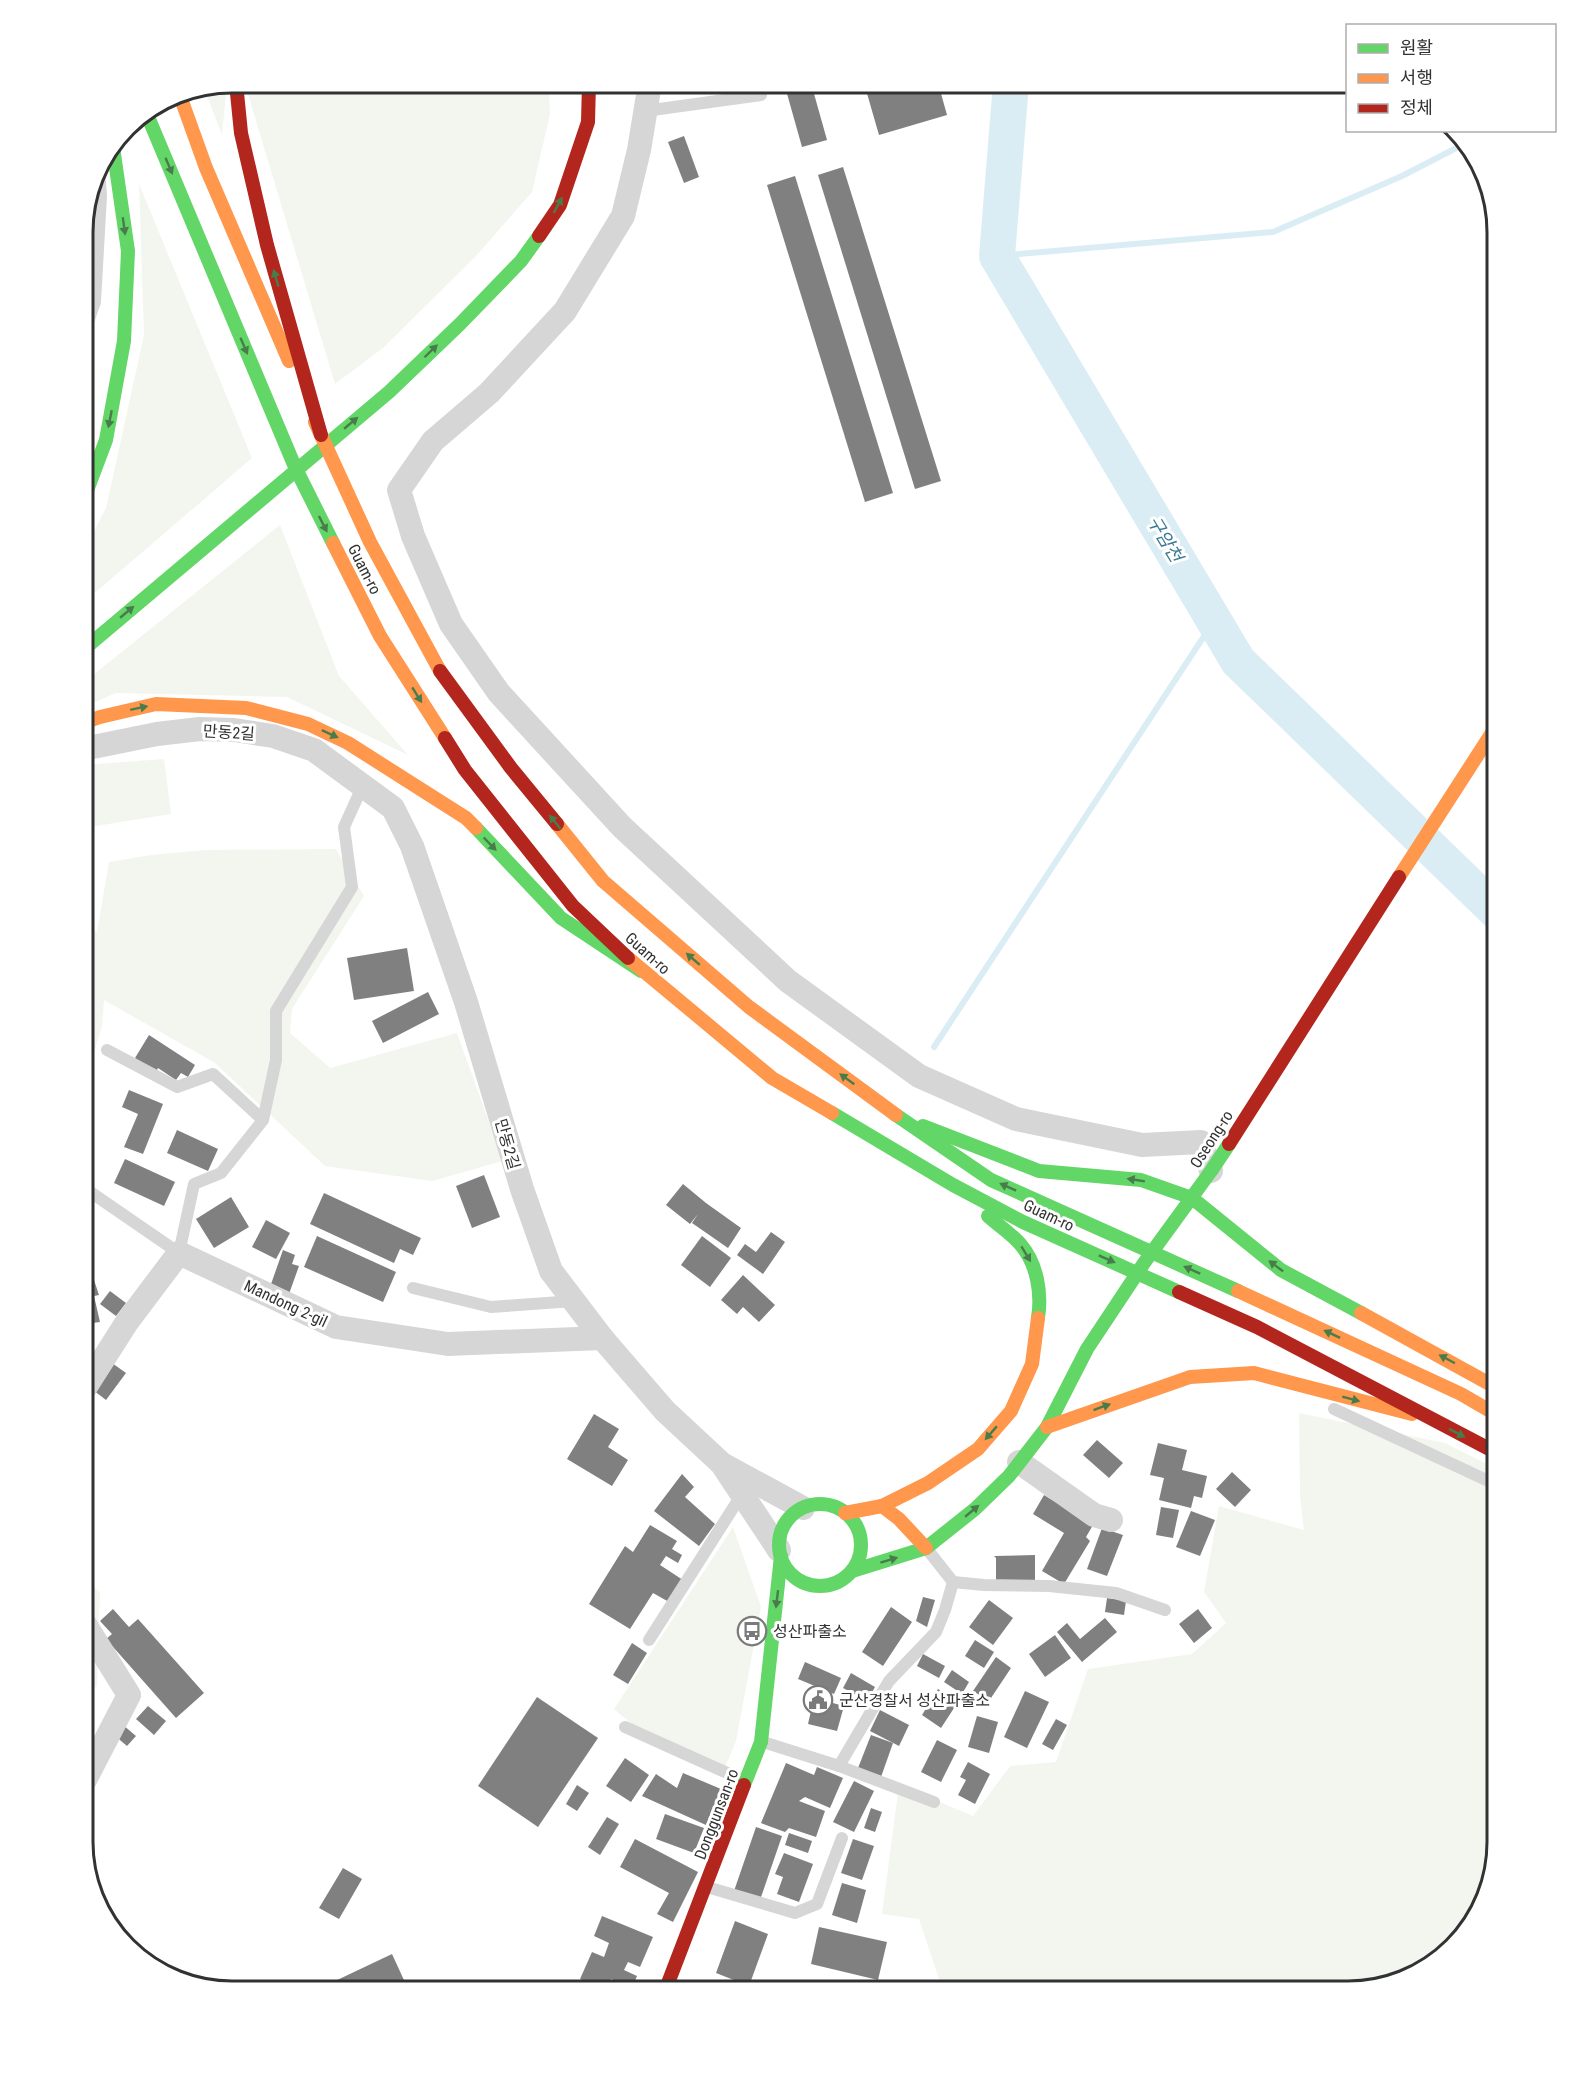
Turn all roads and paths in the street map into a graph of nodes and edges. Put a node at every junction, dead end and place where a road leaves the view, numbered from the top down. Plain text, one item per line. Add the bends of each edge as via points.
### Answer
1 (237, 93) edge
2 (589, 93) edge
3 (648, 93) edge
4 (761, 95) dead end
5 (182, 103) edge
6 (645, 111) junction
7 (150, 120) edge
8 (114, 159) edge
9 (94, 215) edge
10 (93, 231) edge
11 (333, 411) dead end
12 (309, 437) junction
13 (273, 464) dead end
14 (93, 474) edge
15 (93, 642) edge
16 (93, 719) edge
17 (1487, 740) edge
18 (93, 747) edge
19 (363, 785) junction
20 (641, 971) junction
21 (107, 1050) dead end
22 (896, 1115) junction
23 (263, 1120) junction
24 (1211, 1171) junction
25 (953, 1185) junction
26 (93, 1194) edge
27 (1192, 1198) junction
28 (179, 1252) junction
29 (413, 1288) dead end
30 (574, 1301) junction
31 (602, 1338) junction
32 (1087, 1349) junction
33 (1254, 1373) junction
34 (93, 1375) edge
35 (1487, 1381) edge
36 (1044, 1403) dead end
37 (1487, 1409) edge
38 (1426, 1417) junction
39 (1047, 1427) junction
40 (1487, 1448) edge
41 (993, 1452) dead end
42 (1019, 1462) junction
43 (722, 1464) junction
44 (1487, 1480) edge
45 (928, 1483) junction
46 (742, 1494) junction
47 (882, 1506) junction
48 (802, 1508) junction
49 (845, 1513) junction
50 (1111, 1520) dead end
51 (926, 1548) junction
52 (780, 1553) junction
53 (852, 1571) junction
54 (953, 1582) junction
55 (819, 1586) junction
56 (804, 1601) dead end
57 (1165, 1610) dead end
58 (791, 1617) dead end
59 (93, 1638) edge
60 (649, 1640) dead end
61 (771, 1642) junction
62 (625, 1727) dead end
63 (761, 1742) junction
64 (93, 1765) edge
65 (839, 1766) junction
66 (746, 1781) junction
67 (934, 1802) dead end
68 (842, 1838) dead end
69 (706, 1887) junction
70 (669, 1981) edge

12 -> 1 main road via 241,133
15 -> 2 main road via 388,392 521,261 560,205 588,122
3 - 6 street
4 - 6 lane
5 - 12 main road, Guam-ro
6 - 24 street via 622,216 565,311 489,393 433,441 399,490 413,536 451,624 499,693 622,828 788,981 919,1076 1016,1119 1142,1145 1201,1142
7 -> 20 main road, Guam-ro via 295,467 380,636 465,770 573,906
8 -> 14 main road via 128,251 124,342 106,440
9 - 10 street
11 - 12 main road
12 - 13 main road
22 -> 12 main road, Guam-ro via 749,1007 603,881 511,768 434,663
16 -> 20 main road via 156,705 246,708 308,724 348,743 466,818 561,918
17 - 24 main road, Oseong-ro
18 - 19 street, 만동2길 via 157,734 234,730 273,736 314,750
19 - 23 lane via 344,827 352,887 276,1011 276,1060
19 - 30 street, 만동2길 via 393,808 412,846 466,1002 525,1199 551,1271
20 - 25 main road, Guam-ro via 771,1078
21 - 23 lane via 177,1087 213,1074
27 -> 22 main road via 1141,1180 1039,1171
37 -> 22 main road, Guam-ro via 1265,1303 991,1180
23 - 28 lane via 221,1173 194,1184
24 - 27 main road, Oseong-ro
25 -> 38 main road, Guam-ro via 1257,1327
25 -> 45 main road via 1021,1245 1036,1271 1040,1307 1032,1364 1011,1411 978,1449
26 - 28 lane
27 - 32 main road, Oseong-ro
35 -> 27 main road via 1281,1270
28 - 31 street, Mandong 2-gil via 336,1327 448,1344
28 - 34 street
29 - 30 lane via 491,1307
30 - 31 street, 만동2길
31 - 43 street, 만동2길 via 665,1411
32 - 36 main road
32 - 39 main road, Oseong-ro
33 -> 38 main road
39 -> 33 main road via 1190,1377
33 - 44 lane
38 -> 40 main road, Guam-ro
39 - 42 main road, Oseong-ro
41 - 45 main road
42 - 50 street via 1094,1515
51 -> 42 main road, Oseong-ro via 975,1509
43 - 46 street
43 - 48 street
45 - 47 main road
46 - 52 street
46 - 60 lane
47 - 49 main road
47 - 51 main road
48 - 49 main road via 817,1504
48 - 52 main road via 789,1518 781,1533
49 - 53 main road via 854,1522 861,1547
53 -> 51 main road
51 - 54 lane
52 - 55 main road via 795,1578
52 -> 61 main road, Donggunsan-ro
53 - 55 main road via 832,1584
54 - 57 lane via 1116,1593
54 - 65 lane via 936,1632 889,1681
55 - 56 main road
58 - 61 main road
59 - 64 street via 129,1695
61 - 63 main road, Donggunsan-ro
62 - 66 lane
63 - 65 lane
63 - 66 main road, Donggunsan-ro
65 - 67 lane
66 - 69 main road, Donggunsan-ro
68 - 69 lane via 817,1904 795,1913
69 - 70 main road, Donggunsan-ro

